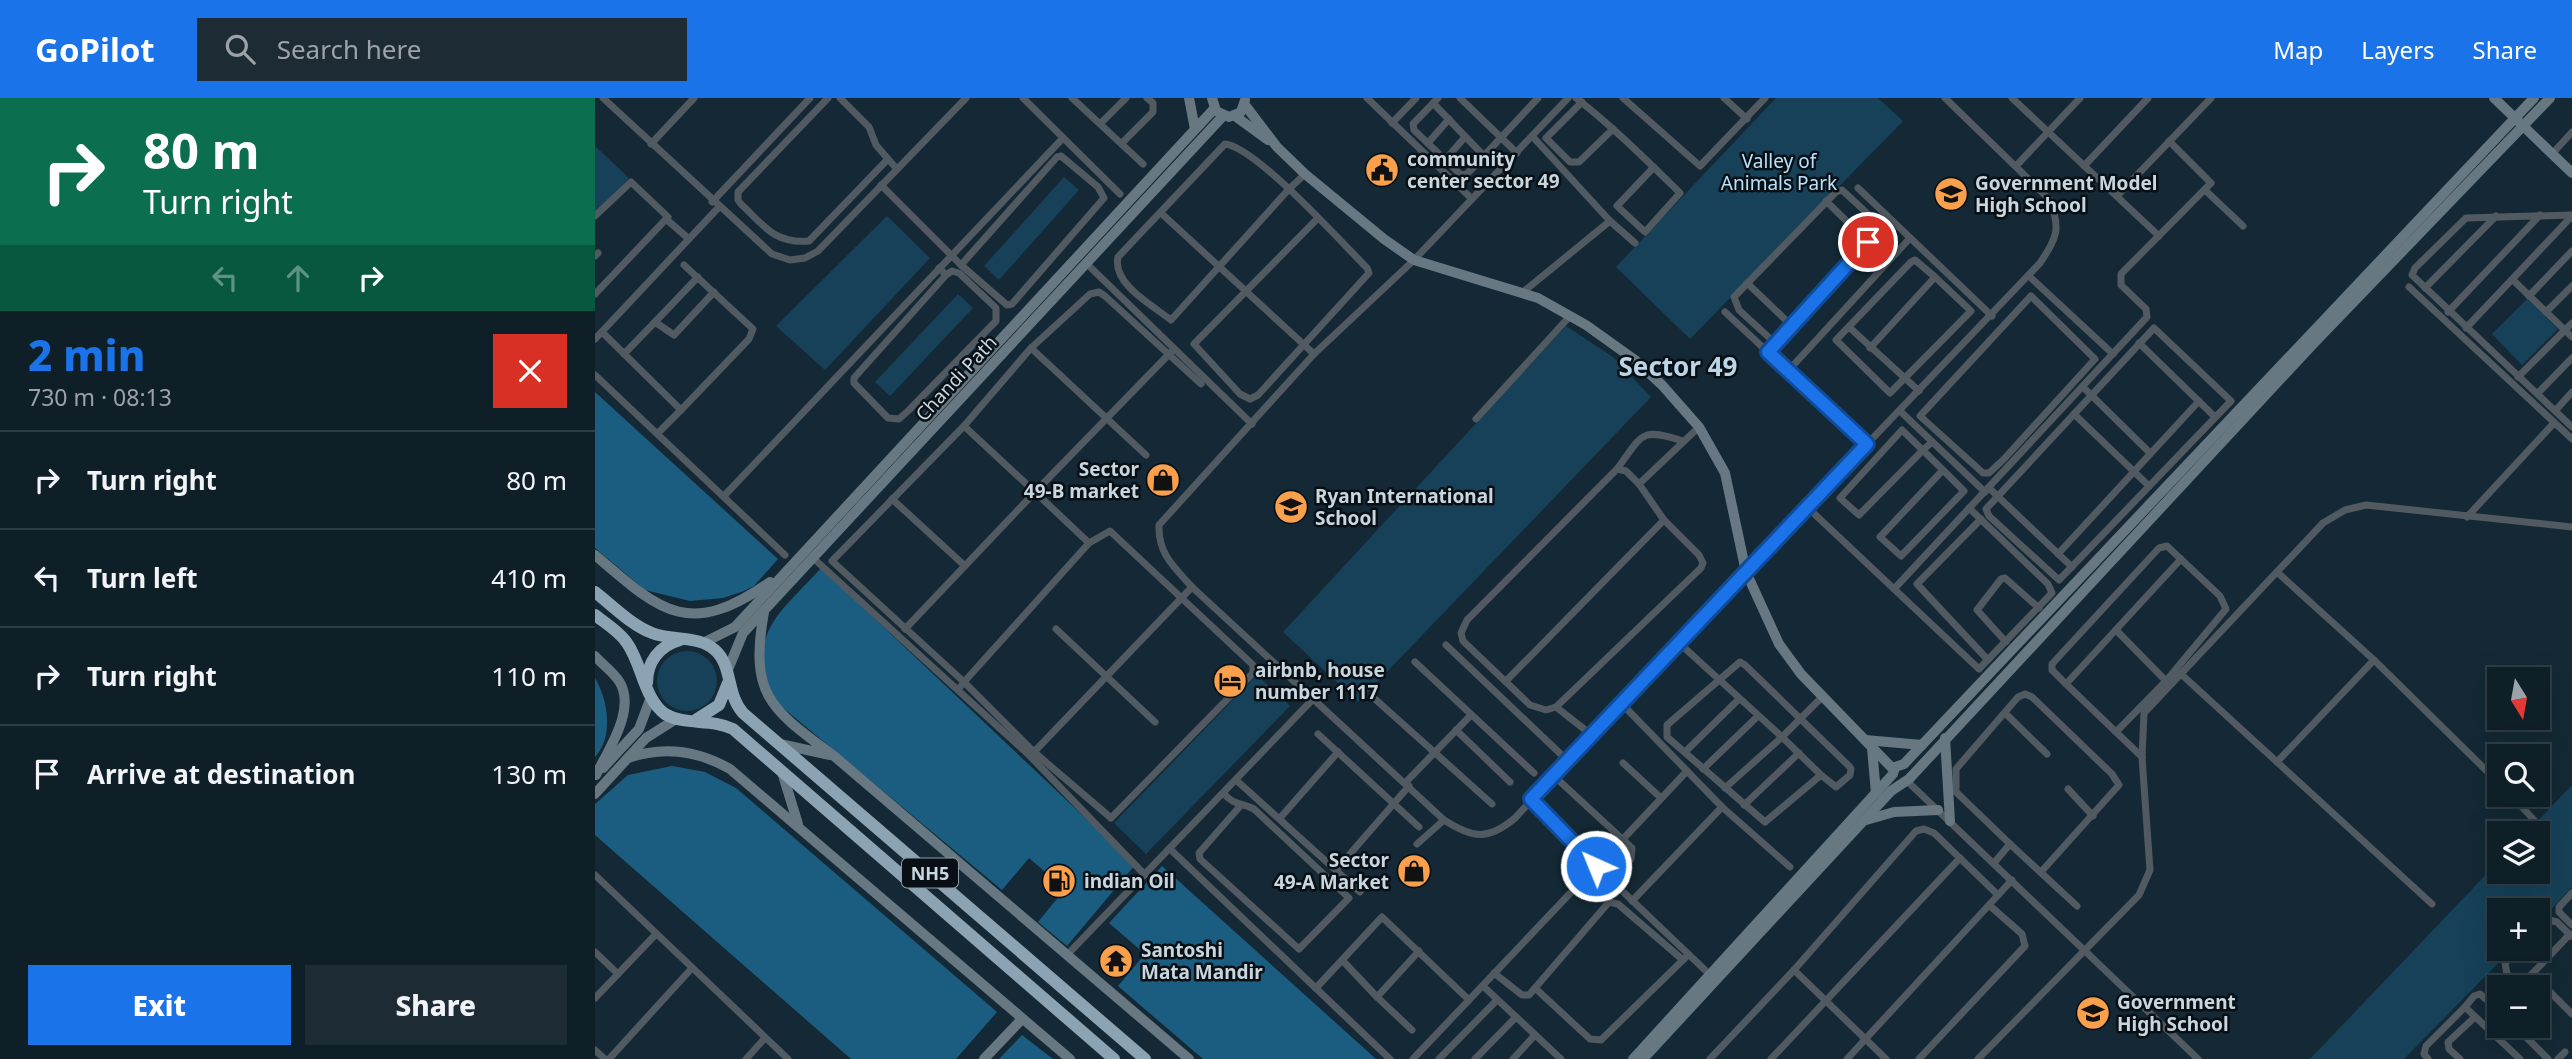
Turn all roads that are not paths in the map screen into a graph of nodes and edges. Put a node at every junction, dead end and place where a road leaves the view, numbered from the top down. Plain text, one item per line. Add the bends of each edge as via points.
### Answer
1 (603, 98) edge
2 (694, 98) edge
3 (796, 98) edge
4 (810, 98) edge
5 (828, 98) edge
6 (840, 98) edge
7 (966, 98) edge
8 (1023, 98) edge
9 (1072, 98) edge
10 (1126, 98) edge
11 (1147, 98) edge
12 (1189, 98) edge
13 (1367, 98) edge
14 (1416, 98) edge
15 (1460, 98) edge
16 (1538, 98) edge
17 (1568, 98) edge
18 (1623, 98) edge
19 (1724, 98) edge
20 (1765, 98) edge
21 (1945, 98) edge
22 (2012, 98) edge
23 (2081, 98) edge
24 (2148, 98) edge
25 (2494, 98) edge
26 (2534, 98) edge
27 (2550, 98) edge
28 (2208, 99) edge
29 (1579, 100) edge
30 (1245, 101) edge
31 (1435, 101) edge
32 (1213, 103) edge
33 (803, 105) junction
34 (1223, 116) junction
35 (1235, 116) junction
36 (1747, 119) junction
37 (1449, 120) junction
38 (2519, 122) junction
39 (1101, 123) junction
40 (1392, 123) junction
41 (1195, 129) junction
42 (1613, 129) junction
43 (2048, 132) junction
44 (2572, 132) edge
45 (1465, 137) junction
46 (1533, 137) junction
47 (1501, 138) junction
48 (1062, 139) junction
49 (2169, 141) junction
50 (1122, 143) junction
51 (1427, 143) junction
52 (651, 144) junction
53 (1277, 147) junction
54 (1517, 153) junction
55 (2552, 154) junction
56 (1484, 156) junction
57 (888, 159) junction
58 (1445, 160) junction
59 (1143, 164) dead end
60 (2015, 166) junction
61 (2084, 166) junction
62 (1654, 167) junction
63 (897, 169) junction
64 (2572, 173) edge
65 (1305, 174) junction
66 (881, 185) junction
67 (726, 187) junction
68 (1858, 188) dead end
69 (1289, 189) junction
70 (2205, 190) junction
71 (1120, 194) dead end
72 (737, 196) junction
73 (2117, 196) junction
74 (1472, 199) junction
75 (1826, 201) junction
76 (715, 205) junction
77 (1161, 213) junction
78 (2540, 215) junction
79 (595, 216) edge
80 (2496, 216) junction
81 (2572, 216) edge
82 (1318, 218) junction
83 (666, 219) junction
84 (1610, 221) junction
85 (2243, 226) dead end
86 (2159, 236) junction
87 (1910, 238) junction
88 (689, 239) junction
89 (1868, 242) junction
90 (1635, 243) dead end
91 (2572, 251) edge
92 (951, 255) junction
93 (1414, 260) junction
94 (1087, 264) junction
95 (684, 265) dead end
96 (961, 265) junction
97 (1219, 267) junction
98 (939, 268) junction
99 (946, 275) junction
100 (698, 277) junction
101 (1935, 277) junction
102 (2030, 277) junction
103 (2513, 280) junction
104 (1747, 283) junction
105 (2572, 286) edge
106 (2410, 287) dead end
107 (2425, 288) junction
108 (1246, 291) junction
109 (714, 292) junction
110 (1523, 292) junction
111 (595, 294) edge
112 (2529, 296) junction
113 (1725, 312) dead end
114 (2448, 312) junction
115 (2546, 312) junction
116 (1570, 316) junction
117 (1992, 316) junction
118 (655, 322) junction
119 (2572, 323) edge
120 (1791, 325) junction
121 (1849, 327) junction
122 (2466, 328) junction
123 (2565, 331) junction
124 (601, 332) junction
125 (2572, 337) edge
126 (595, 339) edge
127 (1775, 343) junction
128 (2139, 343) junction
129 (1304, 345) junction
130 (1031, 348) junction
131 (1870, 348) junction
132 (1171, 351) junction
133 (1768, 352) junction
134 (624, 354) junction
135 (1314, 354) junction
136 (2113, 354) junction
137 (2572, 358) edge
138 (845, 368) junction
139 (1788, 371) junction
140 (595, 374) edge
141 (2520, 375) junction
142 (854, 378) junction
143 (1905, 379) junction
144 (1930, 380) junction
145 (2512, 383) junction
146 (1201, 384) dead end
147 (2083, 387) junction
148 (1942, 390) junction
149 (1919, 391) junction
150 (2572, 392) edge
151 (2538, 393) junction
152 (2091, 395) junction
153 (2199, 401) junction
154 (681, 410) junction
155 (2556, 410) junction
156 (1900, 411) junction
157 (2074, 414) junction
158 (2215, 417) junction
159 (1106, 419) junction
160 (1476, 419) dead end
161 (2554, 423) junction
162 (1252, 424) junction
163 (964, 426) junction
164 (2572, 426) edge
165 (1699, 427) junction
166 (657, 433) junction
167 (2572, 439) edge
168 (1683, 441) junction
169 (1932, 442) junction
170 (1867, 444) junction
171 (1923, 450) junction
172 (2150, 453) junction
173 (1146, 455) dead end
174 (1617, 468) junction
175 (1943, 470) junction
176 (2133, 472) junction
177 (1639, 484) junction
178 (2149, 486) junction
179 (1987, 490) junction
180 (1035, 492) junction
181 (724, 496) junction
182 (1998, 497) junction
183 (892, 499) junction
184 (1807, 508) junction
185 (1969, 509) junction
186 (2467, 517) junction
187 (1980, 519) junction
188 (1664, 520) junction
189 (2572, 527) edge
190 (1089, 543) junction
191 (2059, 554) junction
192 (595, 555) edge
193 (785, 555) dead end
194 (812, 557) junction
195 (2181, 559) junction
196 (792, 565) junction
197 (965, 566) junction
198 (2072, 567) junction
199 (1745, 572) junction
200 (2277, 572) junction
201 (1192, 587) junction
202 (1894, 589) junction
203 (595, 591) edge
204 (1183, 597) junction
205 (2039, 608) junction
206 (764, 610) junction
207 (595, 615) edge
208 (1056, 628) dead end
209 (905, 629) junction
210 (2116, 630) junction
211 (686, 640) junction
212 (1678, 642) junction
213 (2005, 642) junction
214 (703, 643) junction
215 (1446, 645) dead end
216 (595, 656) edge
217 (1989, 660) junction
218 (2374, 660) junction
219 (1415, 662) dead end
220 (2181, 674) junction
221 (728, 675) junction
222 (1107, 675) junction
223 (1716, 680) junction
224 (1506, 681) junction
225 (2166, 681) junction
226 (2066, 684) junction
227 (961, 686) junction
228 (650, 694) junction
229 (1823, 696) junction
230 (1314, 698) junction
231 (1375, 699) dead end
232 (1739, 699) junction
233 (1623, 705) junction
234 (1556, 707) junction
235 (2005, 713) junction
236 (1471, 715) junction
237 (1758, 716) junction
238 (676, 719) junction
239 (1800, 719) junction
240 (689, 720) junction
241 (1155, 722) dead end
242 (1456, 730) junction
243 (2116, 732) junction
244 (1318, 734) dead end
245 (1593, 736) junction
246 (1782, 737) junction
247 (1945, 738) junction
248 (1868, 743) junction
249 (780, 744) junction
250 (1922, 745) junction
251 (1434, 751) junction
252 (1034, 752) junction
253 (1338, 752) junction
254 (1685, 752) junction
255 (1799, 753) junction
256 (2047, 754) dead end
257 (834, 756) junction
258 (2142, 757) junction
259 (628, 758) junction
260 (1568, 761) junction
261 (2277, 762) junction
262 (1623, 763) dead end
263 (1703, 769) junction
264 (1687, 771) junction
265 (2487, 771) edge
266 (782, 772) junction
267 (1534, 773) dead end
268 (1821, 775) junction
269 (595, 776) edge
270 (1553, 776) junction
271 (1901, 776) junction
272 (1236, 780) junction
273 (1510, 782) dead end
274 (1407, 785) junction
275 (1725, 788) junction
276 (2068, 789) dead end
277 (1876, 793) junction
278 (595, 794) edge
279 (1224, 794) junction
280 (1661, 798) junction
281 (1531, 799) junction
282 (1394, 804) junction
283 (1492, 804) dead end
284 (1241, 805) junction
285 (1744, 805) junction
286 (1722, 807) junction
287 (2522, 807) edge
288 (1938, 810) junction
289 (2092, 816) junction
290 (1280, 818) junction
291 (1444, 820) junction
292 (2535, 820) dead end
293 (1864, 821) junction
294 (1950, 821) junction
295 (798, 824) junction
296 (1419, 827) dead end
297 (1622, 839) junction
298 (1417, 844) dead end
299 (2011, 844) junction
300 (1170, 849) junction
301 (1960, 858) junction
302 (1994, 863) junction
303 (1596, 866) junction
304 (1790, 867) dead end
305 (1623, 869) dead end
306 (1336, 870) junction
307 (2041, 872) junction
308 (595, 875) edge
309 (1145, 875) junction
310 (2012, 880) junction
311 (1360, 891) dead end
312 (2572, 893) edge
313 (1998, 895) junction
314 (1632, 901) junction
315 (2432, 904) dead end
316 (1989, 905) junction
317 (2077, 906) dead end
318 (2550, 920) edge
319 (2572, 925) edge
320 (656, 933) junction
321 (2571, 935) edge
322 (2085, 948) junction
323 (1419, 951) junction
324 (595, 952) edge
325 (1067, 955) junction
326 (1686, 957) junction
327 (1343, 961) junction
328 (2506, 961) edge
329 (692, 968) junction
330 (1705, 970) dead end
331 (1794, 970) junction
332 (1494, 973) junction
333 (618, 974) junction
334 (2532, 974) junction
335 (1483, 986) junction
336 (1316, 988) junction
337 (1535, 988) junction
338 (1377, 997) junction
339 (595, 998) edge
340 (1469, 1000) junction
341 (1497, 1000) junction
342 (2487, 1000) edge
343 (1826, 1002) junction
344 (2465, 1007) junction
345 (2572, 1014) edge
346 (1516, 1017) junction
347 (2475, 1017) junction
348 (1022, 1018) junction
349 (1412, 1030) dead end
350 (1535, 1035) junction
351 (765, 1038) junction
352 (2527, 1038) edge
353 (1865, 1039) junction
354 (595, 1050) edge
355 (2565, 1052) dead end
356 (1555, 1057) edge
357 (607, 1059) edge
358 (746, 1059) edge
359 (788, 1059) edge
360 (984, 1059) edge
361 (1070, 1059) edge
362 (1114, 1059) edge
363 (1145, 1059) edge
364 (1189, 1059) edge
365 (1390, 1059) edge
366 (1413, 1059) edge
367 (1439, 1059) edge
368 (1475, 1059) edge
369 (1513, 1059) edge
370 (1633, 1059) edge
371 (1643, 1059) edge
372 (1710, 1059) edge
373 (1771, 1059) edge
374 (1847, 1059) edge
375 (1886, 1059) edge
376 (1919, 1059) edge
377 (1978, 1059) edge
378 (2197, 1059) edge
379 (2428, 1059) edge
380 (2460, 1059) edge
381 (2519, 1059) edge
382 (2549, 1059) edge
383 (2558, 1059) edge

1 - 52 street
2 - 52 street
3 - 33 street
4 - 33 street
5 - 72 street
6 - 57 street via 869,127
7 - 63 street
8 - 48 street
9 - 39 street
10 - 39 street
11 - 50 street via 1153,103 1153,112
12 - 41 main road
13 - 40 street
14 - 40 street
15 - 47 street
16 - 47 street
17 - 46 street
18 - 36 street via 1700,166
19 - 36 street
20 - 36 street
21 - 60 street
22 - 43 street
23 - 43 street
24 - 61 street
25 - 38 main road
26 - 38 main road
27 - 38 main road
28 - 49 street
29 - 42 street
29 - 42 street via 1546,138 1570,162 1579,162
30 - 35 main road
30 - 53 main road
31 - 37 street
31 - 51 street via 1413,124
32 - 34 main road
32 - 41 main road, Chandi Path
33 - 67 street
34 - 35 main road
34 - 94 main road, Chandi Path
35 - 53 main road
37 - 45 street
37 - 51 street
38 - 55 main road
38 - 247 main road
38 - 250 main road
39 - 50 street
40 - 74 street
41 - 196 main road, Chandi Path
42 - 62 street
43 - 60 street
43 - 61 street
44 - 55 street
45 - 56 street
45 - 58 street
46 - 54 street
46 - 84 street
47 - 54 street
47 - 56 street
48 - 71 street
48 - 92 street
49 - 70 street via 2210,180
49 - 73 street
50 - 59 street
51 - 58 street
52 - 76 street
53 - 65 main road
54 - 74 street
55 - 64 main road
56 - 58 street via 1461,175
57 - 63 street
57 - 72 street via 809,241 787,242 776,237
60 - 102 street via 2050,200 2057,219 2053,243
61 - 73 street
62 - 62 street via 1680,196 1645,232 1617,206
63 - 66 street
65 - 69 street
65 - 93 main road
66 - 76 street via 818,251 790,260 772,254
66 - 92 street
67 - 72 street
67 - 76 street
68 - 87 street
69 - 77 street via 1226,144
69 - 82 street
69 - 97 street
70 - 85 street
70 - 86 street
73 - 86 street
74 - 93 street
75 - 89 street
75 - 89 street via 1842,190 1882,227
75 - 104 street
76 - 88 street
77 - 97 street
77 - 97 street via 1118,257 1120,278 1171,320
78 - 80 street
78 - 81 street
78 - 114 street
79 - 83 street via 631,182
80 - 107 street
80 - 107 street via 2470,216 2461,221 2413,272
81 - 103 street
82 - 108 street
82 - 129 street via 1369,273
83 - 88 street
83 - 111 street
84 - 90 street
84 - 110 street
86 - 136 street via 2121,274 2121,285 2147,312
87 - 117 street
87 - 139 street
88 - 124 street
89 - 120 street
91 - 112 street
92 - 96 street
92 - 98 street
93 - 110 main road
93 - 135 street
94 - 132 street
94 - 194 main road, Chandi Path
95 - 100 street
96 - 96 street via 1002,302 1012,304 1101,204 1103,192 1072,163 1057,157
97 - 108 street
98 - 99 street
98 - 138 street
99 - 142 street
99 - 142 street via 959,273 996,308 996,321 899,419 888,418
100 - 109 street
100 - 118 street
101 - 121 street via 1921,263 1911,261
101 - 131 street
101 - 143 street via 1971,311
102 - 117 street
102 - 136 street
103 - 112 street
103 - 122 street
104 - 120 street
104 - 127 street via 1734,297 1735,306
105 - 115 street
106 - 145 street
107 - 114 street
108 - 129 street
108 - 129 street via 1194,344 1240,394 1250,399 1258,395
109 - 118 street via 674,335
109 - 154 street via 749,324 753,334
110 - 116 main road
112 - 115 street
113 - 133 street
114 - 122 street
115 - 123 street
116 - 160 street
116 - 165 main road via 1635,360
117 - 144 street
118 - 134 street
119 - 123 street
120 - 127 street
121 - 131 street
121 - 143 street via 1836,340 1890,393
122 - 141 street
123 - 125 street
123 - 141 street
124 - 126 street
124 - 134 street
127 - 133 street
128 - 152 street
128 - 153 street
128 - 158 street via 2151,329 2158,329 2231,401
129 - 135 street
130 - 132 street via 1090,294 1099,292
130 - 159 street
130 - 163 street
131 - 143 street
132 - 146 street
132 - 159 street
132 - 162 street
133 - 139 street
134 - 154 street
135 - 162 street
136 - 147 street
137 - 151 street
138 - 142 street
138 - 181 street
139 - 170 street
140 - 166 street
141 - 145 street
141 - 151 street
143 - 149 street
144 - 148 street
144 - 149 street
145 - 161 street
147 - 152 street
147 - 179 street
148 - 148 street via 2031,296 2095,359 1989,473 1983,473 1923,421 1922,411
149 - 156 street
150 - 155 street
151 - 155 street
152 - 157 street
152 - 172 street
153 - 158 street
153 - 172 street
154 - 166 street
155 - 164 street
156 - 169 street
156 - 170 street
157 - 176 street
157 - 182 street
158 - 178 street
159 - 173 street
159 - 180 street
161 - 167 street
161 - 186 street
162 - 201 street via 1159,525 1164,556
163 - 180 street
163 - 183 street
165 - 168 street
165 - 199 main road via 1730,488
166 - 181 street
168 - 174 street via 1649,433 1640,437
168 - 177 street
169 - 171 street
169 - 179 street
170 - 184 street
171 - 171 street via 1859,515 1840,498 1902,430
171 - 175 street
172 - 176 street
174 - 177 street
174 - 224 street via 1463,626 1463,641
175 - 175 street via 1880,537 1901,556 1964,491
176 - 178 street
176 - 191 street
177 - 188 street
178 - 198 street
179 - 182 street
179 - 185 street
180 - 190 street
180 - 197 street
181 - 193 street
182 - 191 street
182 - 198 street via 1986,509 1989,516 2059,580
183 - 197 street
183 - 209 street via 832,561
184 - 199 street
184 - 202 street
185 - 187 street
185 - 202 street
186 - 189 street
186 - 200 street via 2365,505 2345,510 2323,523
187 - 205 street via 2052,589
187 - 217 street via 1917,584
188 - 224 street
188 - 234 street via 1699,555 1701,568
190 - 204 street via 1105,532 1114,532
190 - 227 street
191 - 198 street
192 - 196 main road via 655,605 690,615 709,613 740,600
194 - 206 main road, Chandi Path
194 - 227 street
195 - 210 street
195 - 225 street via 2220,596 2226,609
195 - 226 street via 2167,546 2159,548 2070,644 2051,667
196 - 214 main road, Chandi Path via 735,627
197 - 209 street
199 - 212 street
199 - 229 main road via 1779,644
200 - 218 street
200 - 220 street
201 - 204 street
201 - 230 street
202 - 217 street via 1979,669
203 - 211 highway via 644,630
204 - 222 street
204 - 252 street via 1253,665 1252,673 1217,710 1111,818
205 - 213 street
205 - 213 street via 2001,579 1977,610
206 - 221 main road, Chandi Path via 743,633
206 - 257 main road via 758,642 760,674 768,699 784,718
207 - 228 highway via 625,640
208 - 222 street
209 - 227 street
210 - 225 street
210 - 226 street
211 - 214 highway
211 - 228 highway via 665,646 655,656 649,669
212 - 223 street
212 - 233 street
213 - 217 street
214 - 221 highway, NH5 via 718,653
215 - 260 street
216 - 269 main road via 619,682 624,703 623,718
218 - 261 street
218 - 265 street
219 - 236 street
220 - 258 street via 2144,713
220 - 261 street
221 - 240 highway via 719,705 703,718
221 - 249 highway, NH5 via 738,707
222 - 241 street
222 - 252 street
223 - 232 street
223 - 239 street via 1740,662
223 - 254 street via 1667,725 1667,737
224 - 234 street via 1530,705 1546,710
225 - 243 street
226 - 243 street
227 - 252 street
227 - 309 street
228 - 238 highway via 664,713
228 - 269 main road via 639,729
229 - 239 street
229 - 248 main road
230 - 272 street
230 - 274 street
231 - 251 street
232 - 237 street
232 - 254 street
233 - 245 street
233 - 264 street
234 - 245 street
235 - 256 street
235 - 289 street via 2020,695 2032,697 2117,780 2116,791
235 - 299 street via 1956,769 1954,784 1956,792
236 - 242 street
236 - 267 street
237 - 246 street
237 - 263 street
238 - 240 highway, NH5
238 - 259 main road via 646,738
239 - 246 street
239 - 268 street via 1851,769 1836,787
240 - 266 highway, NH5 via 733,729
242 - 251 street
242 - 273 street
243 - 258 street
244 - 253 street
245 - 260 street
246 - 255 street
246 - 275 street
247 - 271 main road
247 - 294 main road
248 - 250 main road
248 - 271 main road
248 - 277 main road
249 - 257 main road
249 - 363 highway, NH5
250 - 271 main road via 1904,764
251 - 274 street
251 - 283 street
253 - 282 street
253 - 290 street
254 - 263 street
255 - 268 street
255 - 285 street
257 - 325 main road
258 - 322 street via 2150,870 2139,895
259 - 278 main road
259 - 295 main road via 667,751 709,758 730,769
260 - 270 street
261 - 315 street
262 - 280 street
263 - 275 street
264 - 280 street
264 - 286 street
266 - 295 main road
266 - 362 highway, NH5
268 - 285 street via 1769,820 1761,820
270 - 281 street
270 - 297 street
271 - 277 main road
271 - 288 street
271 - 293 main road
272 - 279 street
272 - 290 street
274 - 282 street
274 - 291 street
275 - 285 street
276 - 289 street
277 - 370 main road
279 - 284 street via 1233,804
279 - 300 street
280 - 297 street
281 - 291 street via 1515,818 1493,832 1466,834
281 - 303 street
282 - 296 street
282 - 306 street
284 - 284 street via 1254,809 1349,898 1302,948 1295,948 1200,859 1199,853
286 - 304 street
286 - 314 street
287 - 292 street
288 - 293 main road via 1894,812
288 - 294 street
289 - 307 street
290 - 306 street
291 - 298 street
293 - 371 main road
294 - 302 street
295 - 348 main road
297 - 305 street via 1633,854
299 - 302 street
299 - 307 street
300 - 309 street
300 - 336 street
301 - 313 street
301 - 331 street via 1934,833 1916,831
301 - 343 street
302 - 310 street
303 - 314 street
303 - 332 street
306 - 311 street
307 - 317 street
308 - 320 street
309 - 325 street
310 - 313 street
310 - 322 street
312 - 319 street via 2559,912
313 - 316 street
314 - 326 street
316 - 353 street
316 - 376 street via 2022,934 2025,946
318 - 321 street
320 - 329 street
320 - 333 street
321 - 334 street
322 - 377 street
322 - 378 street
323 - 327 street via 1382,918
323 - 338 street
323 - 340 street
324 - 333 street
325 - 364 main road
326 - 330 street
326 - 337 street via 1601,1040 1590,1039
326 - 337 street via 1618,904 1609,902
327 - 336 street
327 - 338 street
328 - 334 street via 2504,970 2521,984
329 - 351 street
329 - 357 street
331 - 343 street
331 - 372 street
332 - 335 street
332 - 337 street via 1523,995
333 - 339 street
334 - 345 street
335 - 340 street
335 - 341 street
336 - 365 street
338 - 349 street
340 - 366 street
341 - 346 street
341 - 367 street
342 - 344 street via 2480,994
343 - 353 street
343 - 373 street
344 - 347 street
344 - 379 street via 2426,1046
346 - 350 street
346 - 368 street
347 - 380 street via 2448,1042
347 - 381 street
348 - 360 main road
348 - 361 main road
350 - 356 street
350 - 369 street
351 - 358 street
351 - 359 street
352 - 382 street
353 - 374 street
353 - 375 street
354 - 357 street
355 - 383 street

